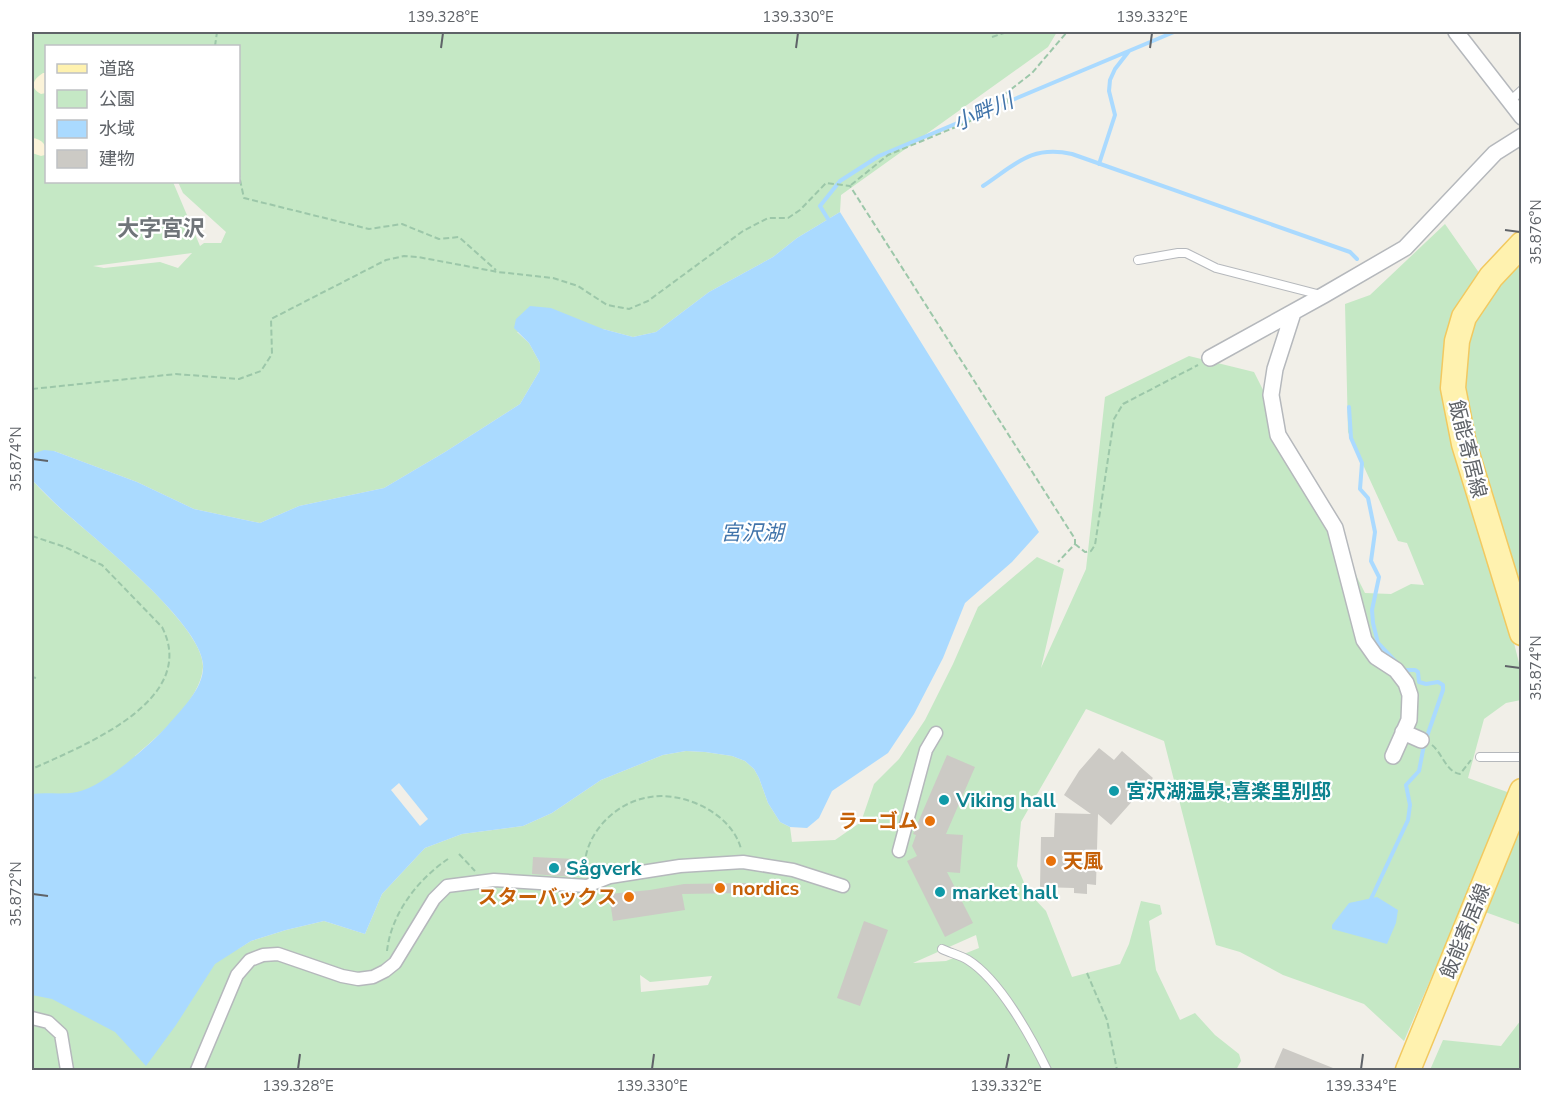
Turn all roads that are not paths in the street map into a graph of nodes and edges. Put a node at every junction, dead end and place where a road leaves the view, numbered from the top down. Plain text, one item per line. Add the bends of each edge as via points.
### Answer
1 (1456, 32) edge
2 (1521, 90) edge
3 (1509, 102) junction
4 (1521, 117) edge
5 (1521, 136) edge
6 (1521, 244) edge
7 (1138, 260) dead end
8 (1324, 296) junction
9 (1293, 313) junction
10 (1210, 358) road end
11 (1521, 633) edge
12 (1403, 732) junction
13 (936, 733) dead end
14 (1421, 740) road end
15 (1393, 756) dead end
16 (1480, 757) road end
17 (1521, 757) edge
18 (1521, 791) edge
19 (899, 851) dead end
20 (843, 886) dead end
21 (942, 949) dead end
22 (32, 1018) edge
23 (67, 1071) edge
24 (197, 1071) edge
25 (1047, 1071) edge
26 (1408, 1071) edge

1 - 3 street
2 - 3 lane
3 - 4 street
5 - 8 street via 1496,153 1405,248
6 - 11 main road, 飯能寄居線 via 1491,277 1464,317 1457,341 1453,388 1464,444
7 - 8 lane via 1186,253 1216,268
8 - 9 street
9 - 10 street
9 - 12 street via 1271,395 1278,435 1335,528 1364,640 1376,657 1396,670 1406,683 1411,707
12 - 14 street
12 - 15 street
13 - 19 street via 926,750
16 - 17 lane
18 - 26 main road, 飯能寄居線
20 - 24 street via 793,870 743,862 671,867 610,877 586,886 484,880 447,886 434,899 395,963 373,977 342,976 278,954 250,960 237,975
21 - 25 lane via 968,960 999,988
22 - 23 street via 48,1022 61,1034

